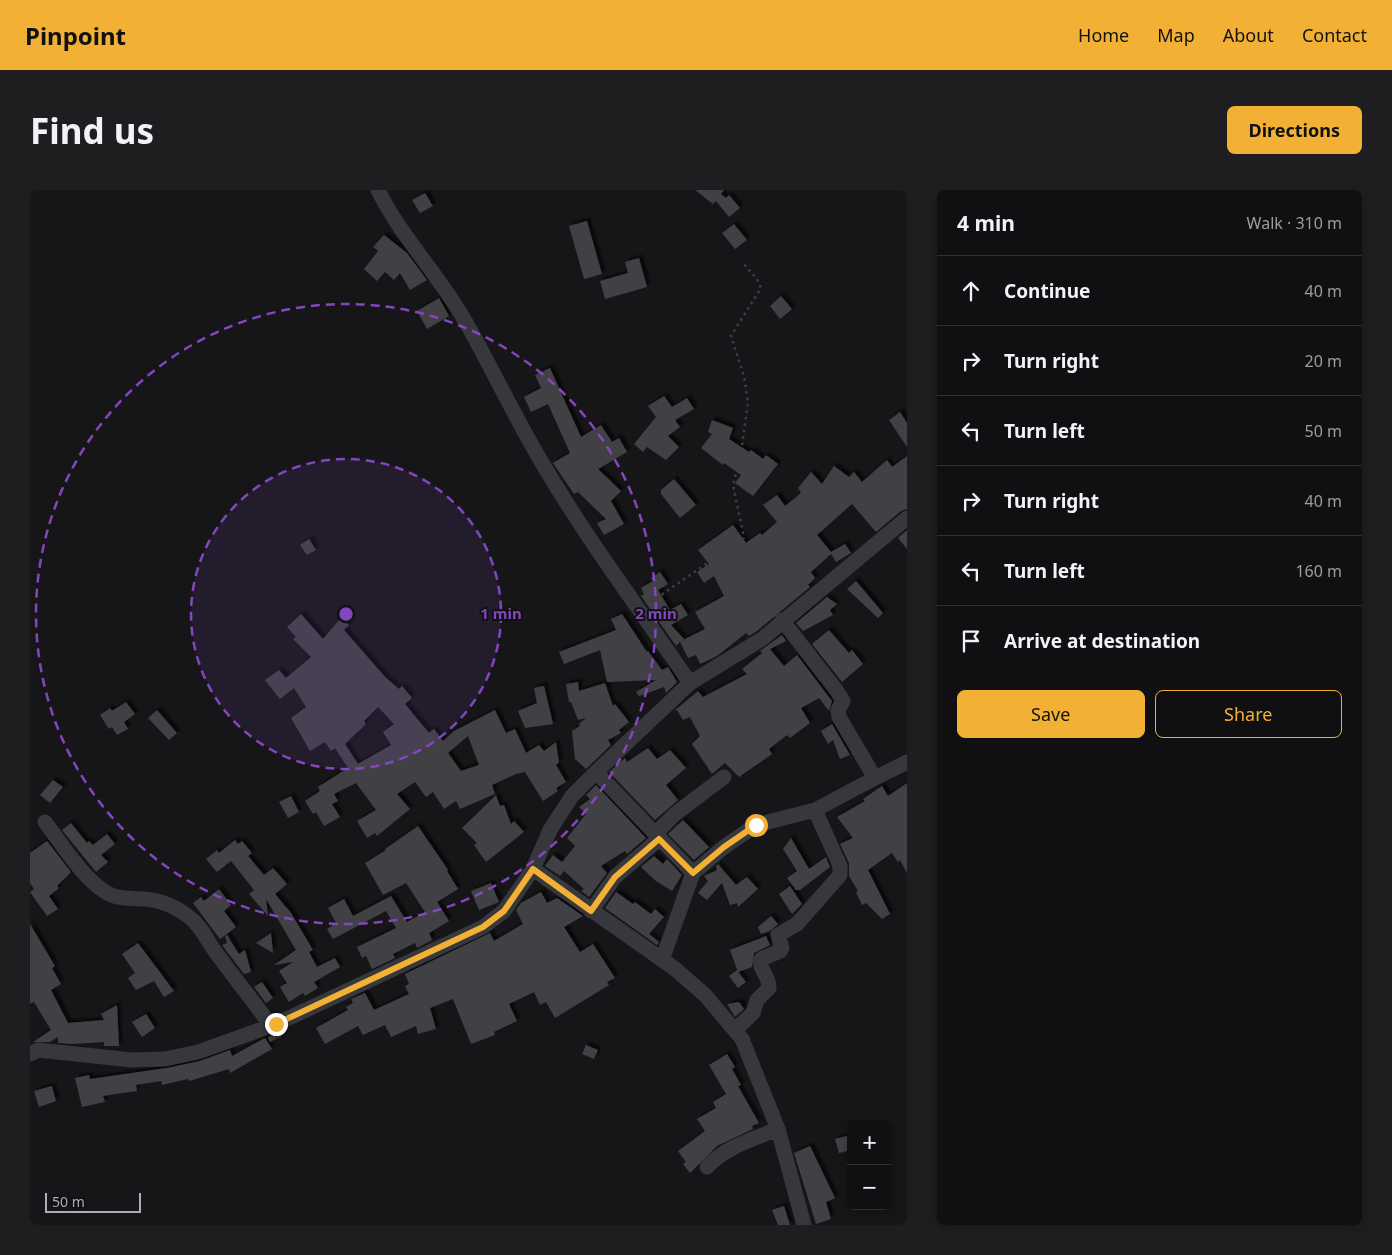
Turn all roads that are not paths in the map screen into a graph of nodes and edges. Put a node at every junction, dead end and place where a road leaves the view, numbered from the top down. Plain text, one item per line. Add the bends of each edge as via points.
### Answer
1 (378, 190) edge
2 (907, 518) edge
3 (782, 620) junction
4 (690, 683) junction
5 (907, 762) edge
6 (596, 772) junction
7 (724, 777) dead end
8 (875, 778) junction
9 (815, 810) junction
10 (45, 822) dead end
11 (657, 836) junction
12 (533, 869) junction
13 (693, 873) junction
14 (591, 911) junction
15 (662, 960) junction
16 (272, 1026) junction
17 (735, 1030) junction
18 (33, 1048) edge
19 (778, 1129) junction
20 (707, 1167) dead end
21 (804, 1225) edge

1 - 4 street via 397,225 468,325 544,466 605,563
2 - 3 street
3 - 4 street via 762,639
3 - 8 street via 838,691 843,701 838,710 839,717
4 - 6 street
5 - 8 street
6 - 11 street
6 - 12 street via 572,796 550,830
7 - 11 street via 676,814
8 - 9 street
9 - 13 street via 756,825
9 - 17 street via 840,866 840,875 797,924 778,935 780,951 761,959 761,967 770,982 769,988 757,1000 753,1012
10 - 16 street via 86,873 107,892 125,899 146,899 177,908 198,924
11 - 13 street
11 - 14 street via 615,877
12 - 14 street
12 - 16 street via 504,911 483,927
13 - 15 street
14 - 15 street
15 - 17 street via 705,995
16 - 18 street via 214,1047 165,1059 132,1060
17 - 19 street via 748,1051
19 - 20 street via 731,1149
19 - 21 street

